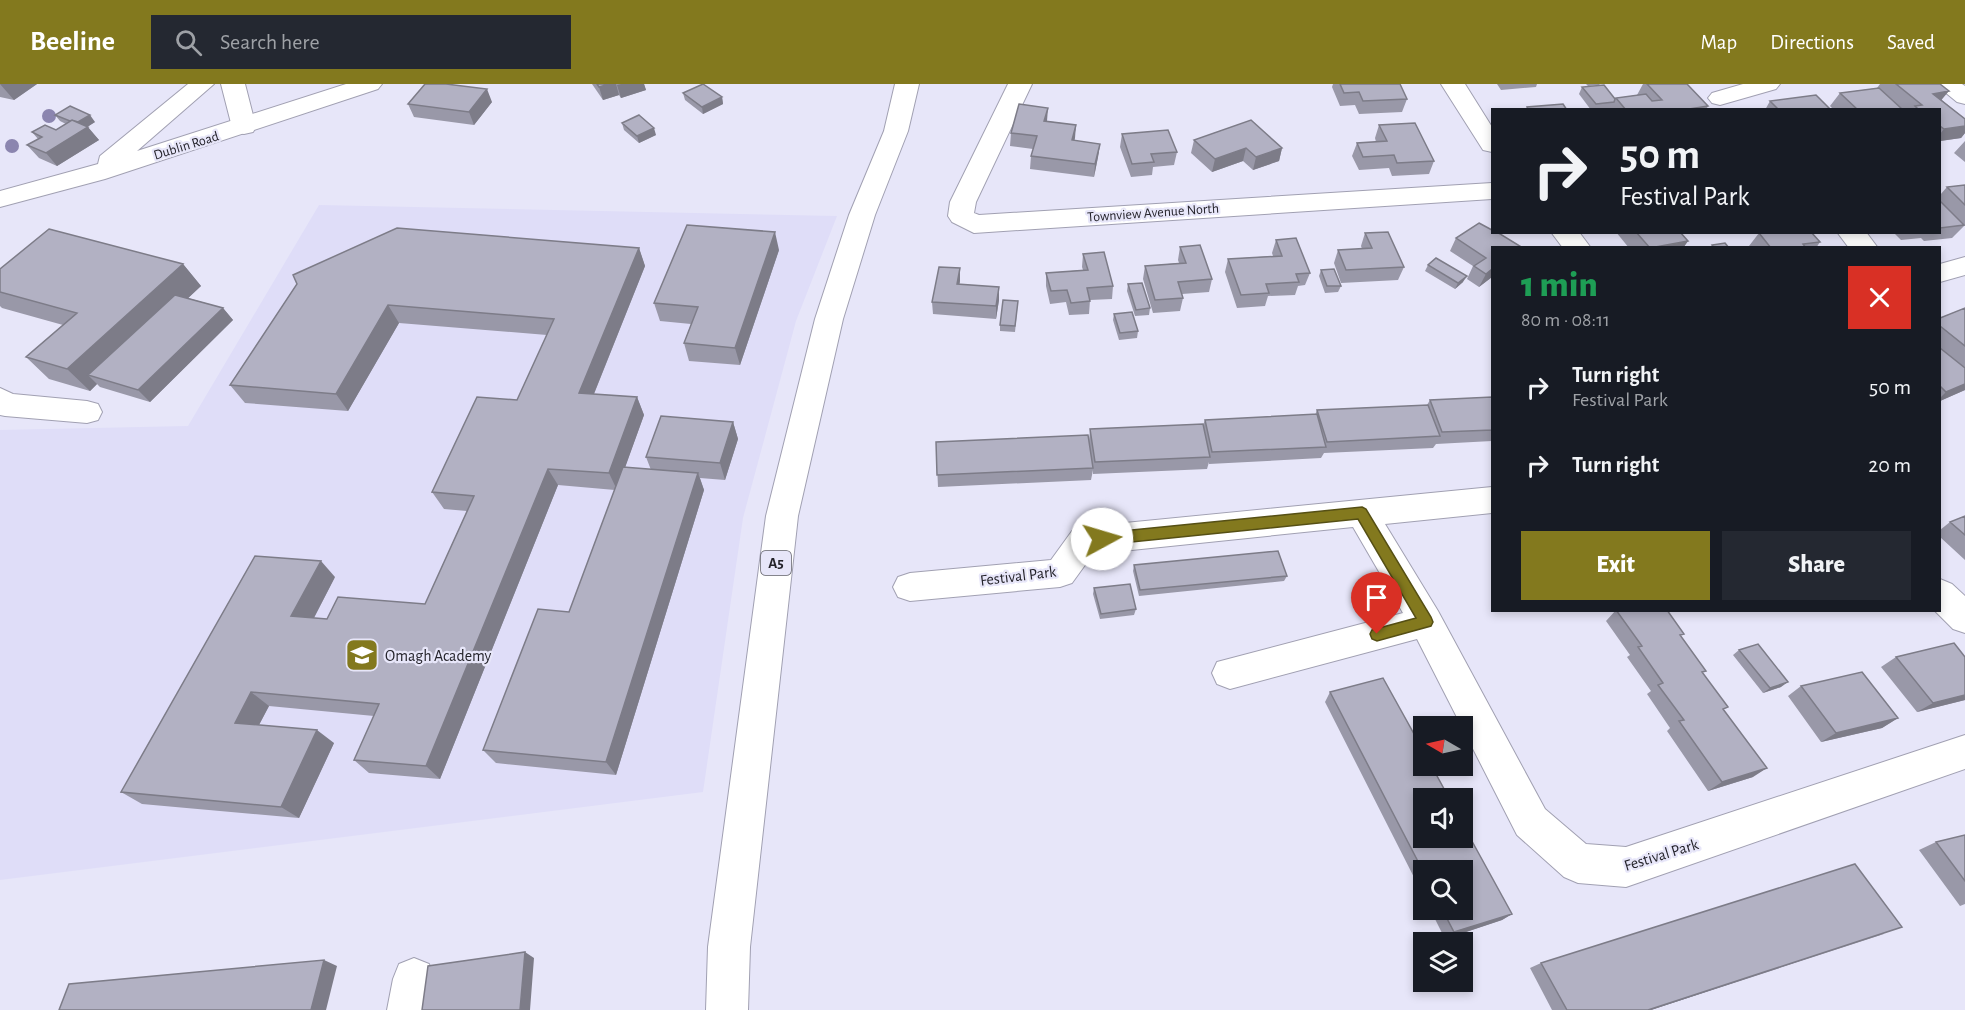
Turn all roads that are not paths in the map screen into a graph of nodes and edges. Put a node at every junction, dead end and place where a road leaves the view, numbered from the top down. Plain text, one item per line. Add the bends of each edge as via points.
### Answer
1 (202, 84) edge
2 (232, 84) edge
3 (370, 84) edge
4 (907, 84) edge
5 (926, 84) edge
6 (1020, 84) edge
7 (1453, 84) edge
8 (1768, 84) edge
9 (1947, 84) edge
10 (1719, 97) edge
11 (1965, 97) edge
12 (244, 127) junction
13 (896, 131) junction
14 (1491, 143) edge
15 (96, 173) junction
16 (1491, 190) edge
17 (0, 199) edge
18 (1566, 234) edge
19 (1852, 234) edge
20 (1576, 246) edge
21 (1863, 246) edge
22 (1965, 266) edge
23 (1941, 273) edge
24 (0, 399) edge
25 (87, 412) dead end
26 (1491, 500) edge
27 (1362, 513) junction
28 (910, 587) dead end
29 (1941, 595) edge
30 (1965, 618) edge
31 (1426, 622) junction
32 (1230, 673) dead end
33 (1965, 752) edge
34 (727, 1010) edge

1 - 15 main road
2 - 12 main road
3 - 12 main road, Dublin Road
4 - 13 main road
5 - 13 main road, A5
6 - 16 main road, Townview Avenue North via 963,202 961,216 974,224
7 - 14 main road
8 - 10 main road
9 - 11 main road
12 - 15 main road, Dublin Road
13 - 34 main road, A5 via 862,215 829,320 782,516 729,947
15 - 17 main road, Dublin Road
18 - 20 main road
19 - 21 main road
22 - 23 main road
24 - 25 main road via 5,405
26 - 27 main road, Festival Park
27 - 28 main road, Festival Park via 1084,541 1060,573
27 - 31 main road, Festival Park
29 - 30 main road
31 - 32 main road
31 - 33 main road, Festival Park via 1531,822 1578,863 1626,867

